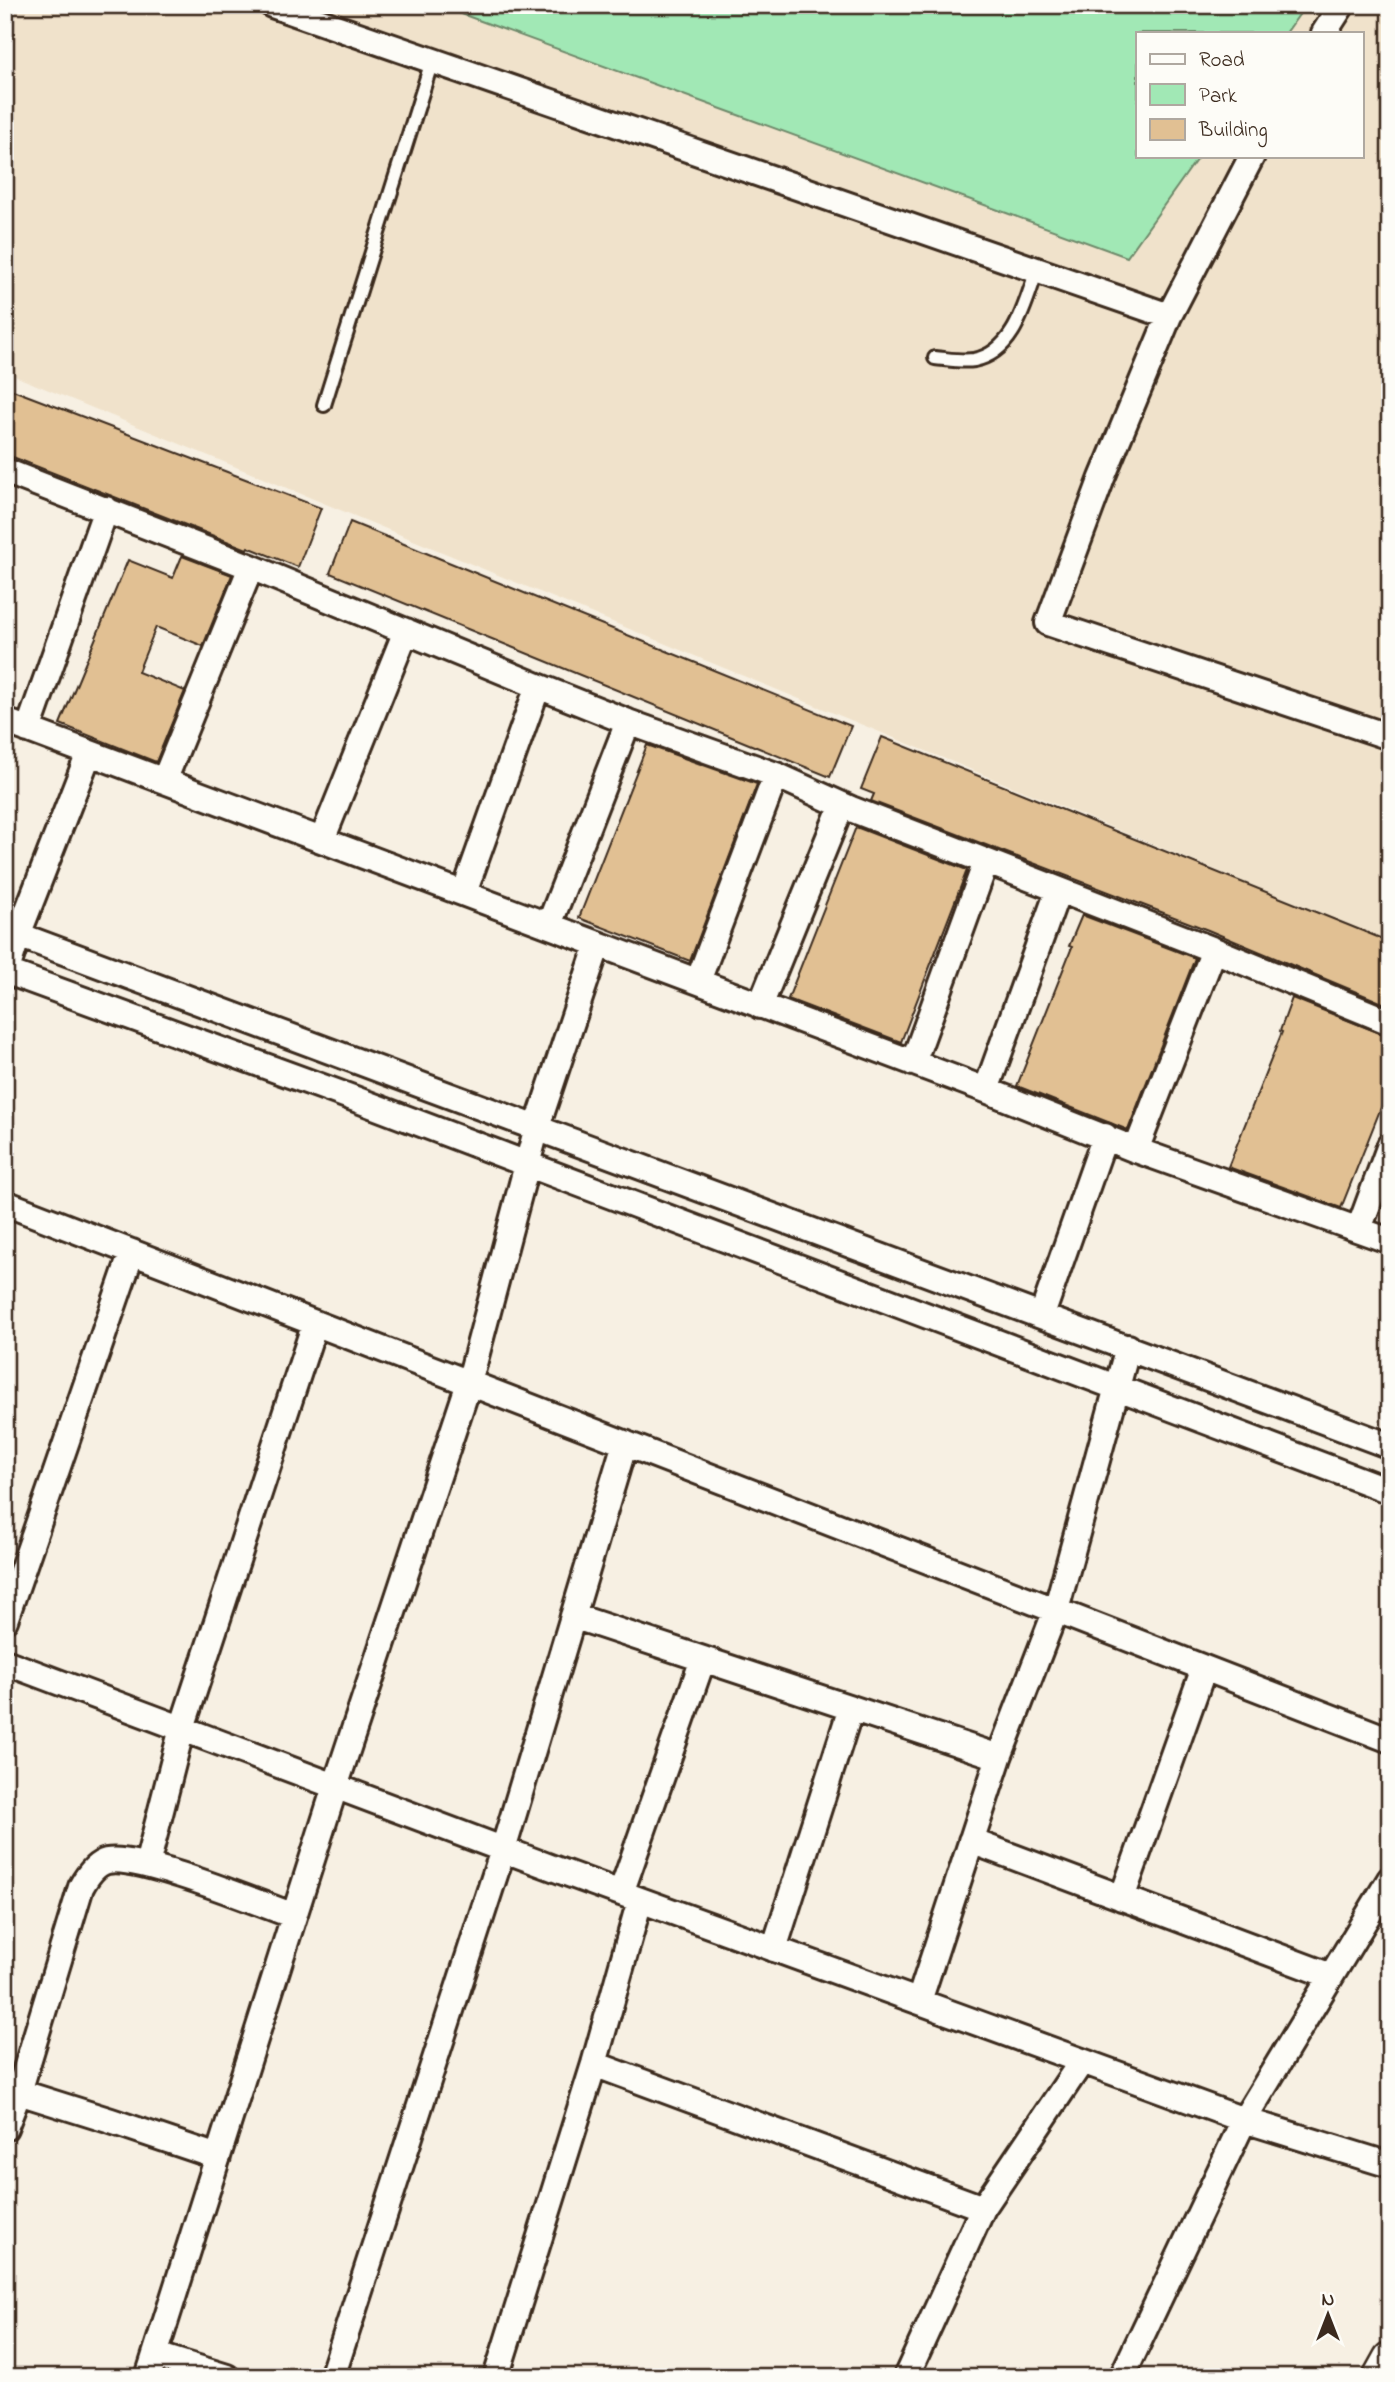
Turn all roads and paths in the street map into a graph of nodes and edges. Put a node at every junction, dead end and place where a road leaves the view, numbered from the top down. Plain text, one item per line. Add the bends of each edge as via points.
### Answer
1 (272, 5) edge
2 (1342, 5) edge
3 (1325, 32) edge
4 (432, 61) junction
5 (1251, 158) edge
6 (1037, 270) junction
7 (1170, 316) junction
8 (935, 358) dead end
9 (324, 405) dead end
10 (8, 479) edge
11 (106, 509) junction
12 (251, 567) junction
13 (405, 631) junction
14 (538, 686) junction
15 (628, 722) junction
16 (17, 726) edge
17 (1390, 737) edge
18 (89, 753) junction
19 (776, 775) junction
20 (164, 781) junction
21 (842, 805) junction
22 (322, 840) junction
23 (986, 862) junction
24 (1058, 891) junction
25 (464, 893) junction
26 (549, 925) junction
27 (12, 932) edge
28 (598, 944) junction
29 (1214, 950) junction
30 (6, 973) edge
31 (698, 981) junction
32 (760, 1006) junction
33 (1390, 1022) edge
34 (913, 1063) junction
35 (986, 1090) junction
36 (537, 1127) junction
37 (1105, 1136) junction
38 (1390, 1145) edge
39 (1136, 1150) junction
40 (528, 1165) junction
41 (5, 1203) edge
42 (1359, 1229) junction
43 (1390, 1241) edge
44 (132, 1252) junction
45 (1042, 1315) junction
46 (315, 1323) junction
47 (1128, 1348) junction
48 (469, 1383) junction
49 (1116, 1387) junction
50 (625, 1443) junction
51 (1390, 1446) edge
52 (1390, 1491) edge
53 (1056, 1610) junction
54 (573, 1616) junction
55 (5, 1620) edge
56 (703, 1659) junction
57 (5, 1662) edge
58 (1205, 1668) junction
59 (851, 1708) junction
60 (182, 1728) junction
61 (1390, 1740) edge
62 (999, 1757) junction
63 (335, 1787) junction
64 (971, 1841) junction
65 (503, 1850) junction
66 (147, 1865) junction
67 (1390, 1879) edge
68 (631, 1897) junction
69 (1122, 1898) junction
70 (294, 1916) junction
71 (774, 1949) junction
72 (1331, 1976) junction
73 (919, 2001) junction
74 (1082, 2061) junction
75 (594, 2064) junction
76 (12, 2090) edge
77 (1244, 2120) junction
78 (5, 2128) edge
79 (218, 2157) junction
80 (1390, 2165) edge
81 (983, 2208) junction
82 (1390, 2359) edge
83 (152, 2366) edge
84 (1381, 2376) edge
85 (227, 2377) edge
86 (332, 2377) edge
87 (496, 2377) edge
88 (906, 2377) edge
89 (1122, 2377) edge

1 - 4 street
2 - 3 street
4 - 6 street
4 - 9 lane
5 - 7 street
6 - 7 street
6 - 8 lane via 1016,328 1001,346 974,360
7 - 17 street via 1048,623
10 - 11 street
11 - 12 street
11 - 16 street
12 - 13 street
12 - 20 street
13 - 14 street
13 - 22 street
14 - 15 street
14 - 25 street
15 - 19 street
15 - 26 street
16 - 18 street
18 - 20 street
18 - 27 street
19 - 21 street
19 - 31 street
20 - 22 street
21 - 23 street
21 - 32 street
22 - 25 street
23 - 24 street
23 - 34 street
24 - 29 street
24 - 35 street
25 - 26 street
26 - 28 street
27 - 30 street
27 - 36 street
28 - 31 street
28 - 36 street
29 - 33 street
29 - 39 street
30 - 40 street
31 - 32 street
32 - 34 street
34 - 35 street
35 - 37 street
36 - 40 street
36 - 45 street
37 - 39 street
37 - 45 street
38 - 42 street
39 - 42 street
40 - 48 street
40 - 49 street
41 - 44 street
42 - 43 street
44 - 46 street
44 - 55 street
45 - 47 street
46 - 48 street
46 - 60 street
47 - 49 street
47 - 51 street
48 - 50 street
48 - 63 street
49 - 52 street
49 - 53 street
50 - 53 street
50 - 54 street
53 - 58 street
53 - 62 street
54 - 56 street
54 - 65 street
56 - 59 street
56 - 68 street
57 - 60 street
58 - 61 street
58 - 69 street
59 - 62 street
59 - 71 street
60 - 63 street
60 - 66 street
62 - 64 street
63 - 65 street
63 - 70 street
64 - 69 street
64 - 73 street
65 - 68 street
65 - 86 street
66 - 70 street
66 - 76 street via 105,1862 88,1875
67 - 72 street
68 - 71 street
68 - 75 street
69 - 72 street
70 - 79 street
71 - 73 street
72 - 77 street
73 - 74 street
74 - 77 street
74 - 81 street
75 - 81 street
75 - 87 street
76 - 78 street
76 - 79 street
77 - 80 street
77 - 89 street
79 - 83 street
81 - 88 street
82 - 84 main road
83 - 85 street

